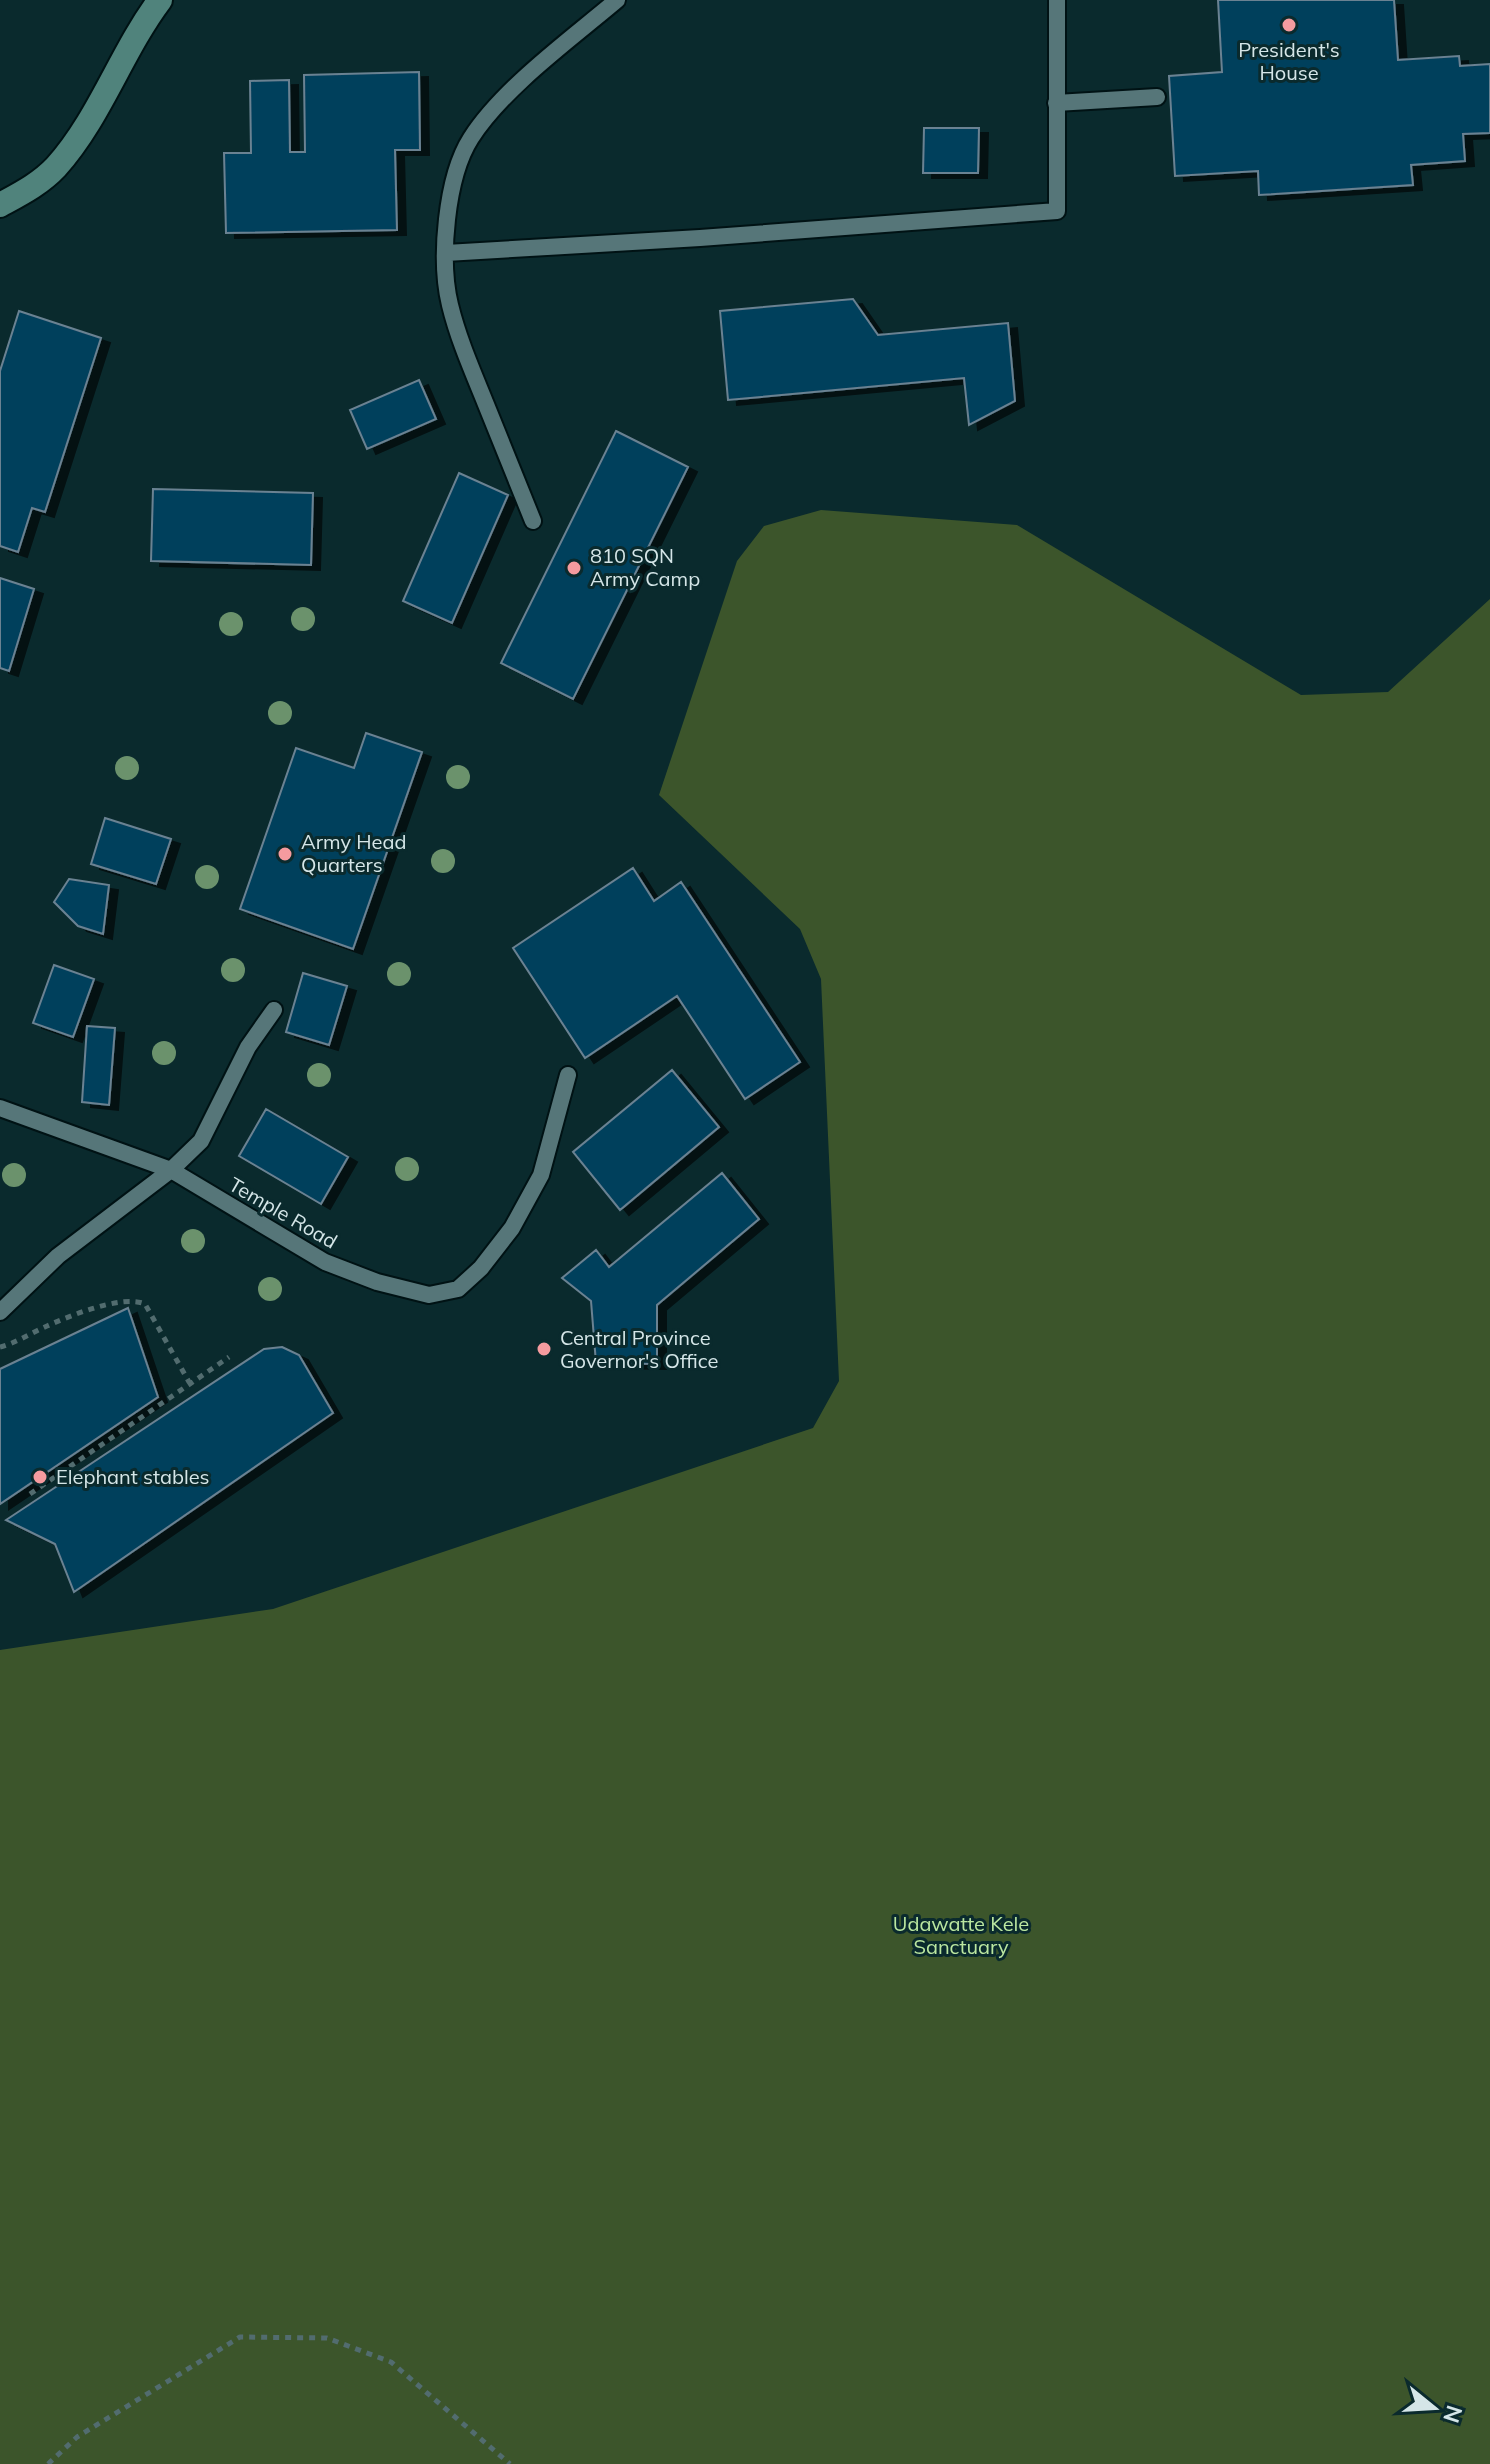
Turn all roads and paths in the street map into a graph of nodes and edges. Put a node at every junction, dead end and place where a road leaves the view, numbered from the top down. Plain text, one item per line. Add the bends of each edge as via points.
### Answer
1 (160, 0) edge
2 (617, 0) edge
3 (1057, 0) edge
4 (1157, 97) dead end
5 (1056, 103) junction
6 (0, 205) edge
7 (446, 253) junction
8 (533, 521) dead end
9 (274, 1010) dead end
10 (568, 1075) dead end
11 (0, 1108) edge
12 (171, 1170) junction
13 (0, 1312) edge
14 (0, 1347) edge
15 (229, 1357) dead end
16 (189, 1382) junction
17 (30, 1494) dead end
18 (48, 2464) edge
19 (510, 2464) edge

1 - 6 street via 72,146 42,179
2 - 7 lane via 508,94 470,140 455,171
3 - 5 lane
4 - 5 lane
5 - 7 lane via 1057,211
7 - 8 lane via 449,303
9 - 12 lane via 243,1057 201,1141
10 - 12 lane, Temple Road via 541,1175 512,1228 458,1289 429,1295 325,1262
11 - 12 lane, Temple Road
12 - 13 lane via 58,1256
14 - 16 path via 95,1309 138,1301 145,1304
15 - 16 path
16 - 17 path
18 - 19 path via 77,2437 240,2337 327,2338 391,2362

